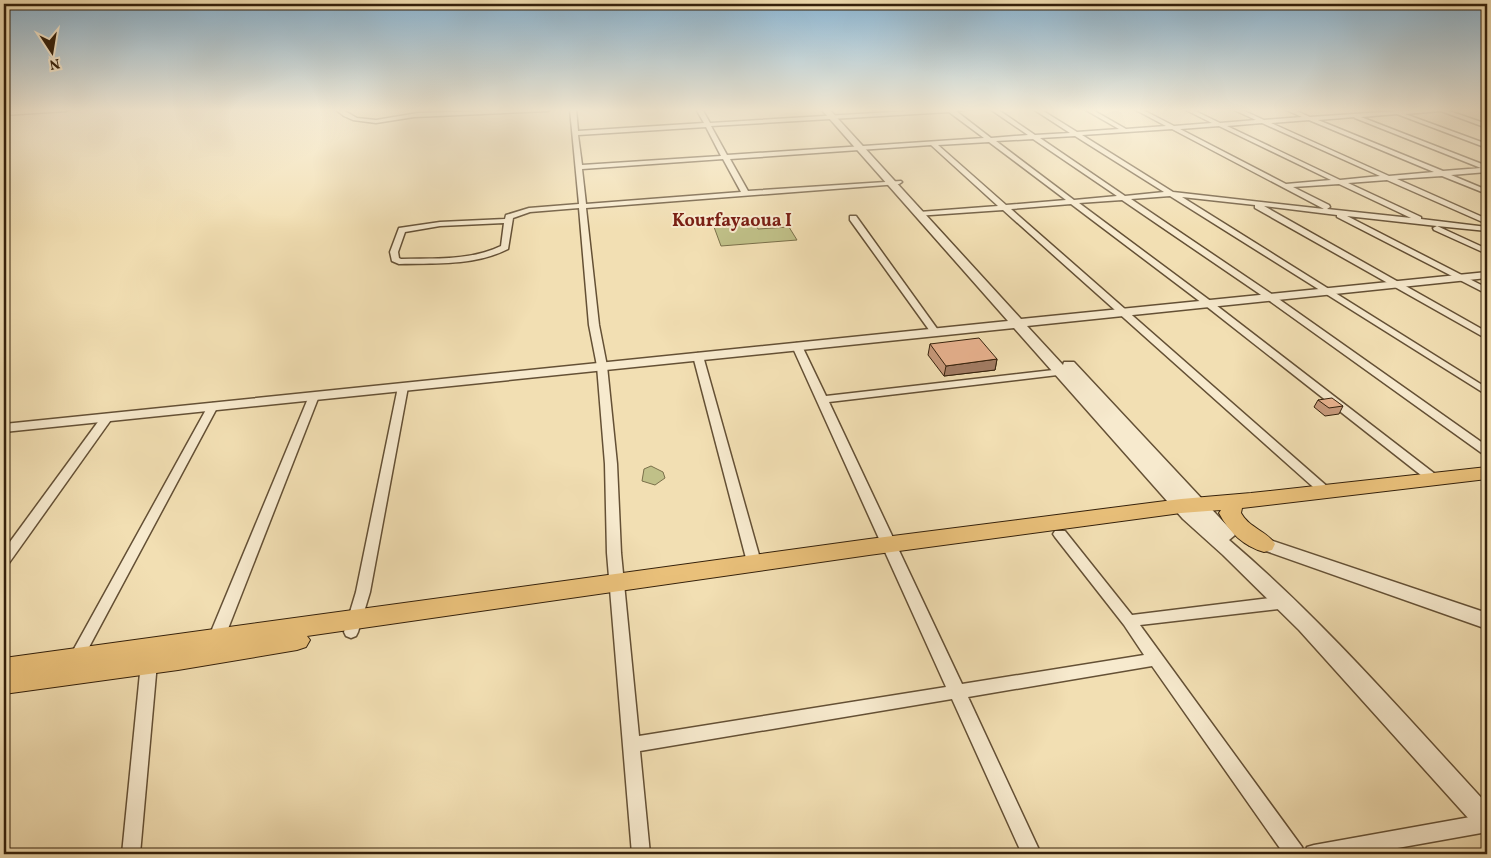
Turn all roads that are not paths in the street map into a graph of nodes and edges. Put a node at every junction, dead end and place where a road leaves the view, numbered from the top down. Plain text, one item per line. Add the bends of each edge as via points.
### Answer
1 (577, 149) edge
2 (720, 149) edge
3 (850, 149) edge
4 (865, 149) edge
5 (939, 149) edge
6 (1002, 149) edge
7 (1051, 149) edge
8 (1100, 149) edge
9 (1213, 149) edge
10 (1272, 149) edge
11 (1324, 149) edge
12 (1383, 149) edge
13 (1437, 149) edge
14 (725, 158) junction
15 (579, 167) junction
16 (1487, 169) edge
17 (1442, 174) junction
18 (1388, 177) junction
19 (1339, 181) junction
20 (895, 182) junction
21 (1284, 186) junction
22 (1487, 192) edge
23 (745, 193) junction
24 (1172, 194) junction
25 (1124, 198) junction
26 (1074, 202) junction
27 (1254, 204) junction
28 (583, 206) junction
29 (1005, 207) junction
30 (1332, 211) junction
31 (924, 213) junction
32 (853, 218) dead end
33 (509, 221) dead end
34 (1487, 222) edge
35 (1427, 223) junction
36 (1487, 229) edge
37 (1487, 252) edge
38 (1487, 275) edge
39 (1461, 278) junction
40 (1396, 284) junction
41 (1329, 291) junction
42 (1487, 291) edge
43 (1270, 297) junction
44 (1209, 304) junction
45 (1123, 312) junction
46 (1024, 323) junction
47 (935, 332) junction
48 (1487, 336) edge
49 (797, 346) junction
50 (698, 356) junction
51 (602, 366) junction
52 (1062, 372) junction
53 (403, 387) junction
54 (1487, 392) edge
55 (314, 396) junction
56 (822, 400) junction
57 (212, 406) junction
58 (107, 417) junction
59 (4, 428) edge
60 (1487, 451) edge
61 (1487, 473) edge
62 (1435, 480) junction
63 (1325, 491) junction
64 (1240, 502) junction
65 (1193, 509) junction
66 (1220, 530) junction
67 (1060, 534) junction
68 (1264, 544) junction
69 (891, 550) junction
70 (4, 560) edge
71 (754, 562) junction
72 (617, 587) junction
73 (1289, 602) junction
74 (1129, 621) junction
75 (1487, 621) edge
76 (353, 625) junction
77 (216, 639) junction
78 (1157, 659) junction
79 (149, 663) junction
80 (71, 666) junction
81 (4, 669) edge
82 (4, 683) edge
83 (957, 692) junction
84 (631, 745) junction
85 (1487, 805) edge
86 (1487, 822) edge
87 (131, 854) edge
88 (641, 854) edge
89 (1032, 854) edge
90 (1295, 854) edge
91 (1314, 854) edge

1 - 15 street
2 - 14 street
3 - 14 street
4 - 20 street
5 - 29 street
6 - 26 street
7 - 25 street
8 - 24 street
9 - 21 street
10 - 19 street
11 - 18 street
12 - 17 street
13 - 16 street
14 - 15 street
14 - 23 street
15 - 28 street
16 - 17 street
17 - 18 street
17 - 22 street
18 - 19 street
18 - 34 street
19 - 21 street
19 - 35 street
20 - 23 street
20 - 31 street
21 - 30 street
23 - 28 street
24 - 25 street
24 - 27 street
24 - 41 street
25 - 26 street
25 - 43 street
26 - 29 street
26 - 44 street
27 - 30 street
27 - 40 street
28 - 33 street via 530,210 509,217 508,226 508,235 505,247 495,254 400,262 395,259 394,252 402,230 410,228 500,221
28 - 51 street via 594,325
29 - 31 street
29 - 45 street
30 - 35 street
30 - 39 street
31 - 46 street
32 - 47 street
35 - 36 street
35 - 37 street
38 - 39 street
39 - 40 street
39 - 42 street
40 - 41 street
40 - 48 street
41 - 43 street
41 - 54 street
43 - 44 street
43 - 60 street
44 - 45 street
44 - 62 street
45 - 46 street
45 - 63 street
46 - 47 street
46 - 52 street
46 - 65 street
47 - 49 street
49 - 50 street
49 - 56 street
50 - 51 street
50 - 71 street
51 - 53 street
51 - 72 street
52 - 56 street
52 - 65 street
53 - 55 street
53 - 76 street via 363,592
55 - 57 street
55 - 77 street
56 - 69 street
57 - 58 street
57 - 80 street
58 - 59 street
58 - 70 street
61 - 62 main road
62 - 63 main road
63 - 64 main road
64 - 65 main road
64 - 68 main road via 1230,513 1234,524
65 - 66 street
65 - 67 main road
65 - 69 main road
65 - 73 street via 1246,564
66 - 68 street
66 - 73 street
67 - 69 main road
67 - 74 street
68 - 75 street
69 - 71 main road
69 - 72 main road
69 - 83 street
71 - 72 main road
72 - 76 main road
72 - 84 street
73 - 74 street
73 - 85 street
73 - 86 street
74 - 78 street
76 - 77 main road
76 - 79 main road
77 - 80 main road
78 - 83 street
78 - 90 street
79 - 80 main road
79 - 87 street
80 - 81 main road
80 - 82 main road
83 - 84 street
83 - 89 street
84 - 88 street
86 - 91 street

